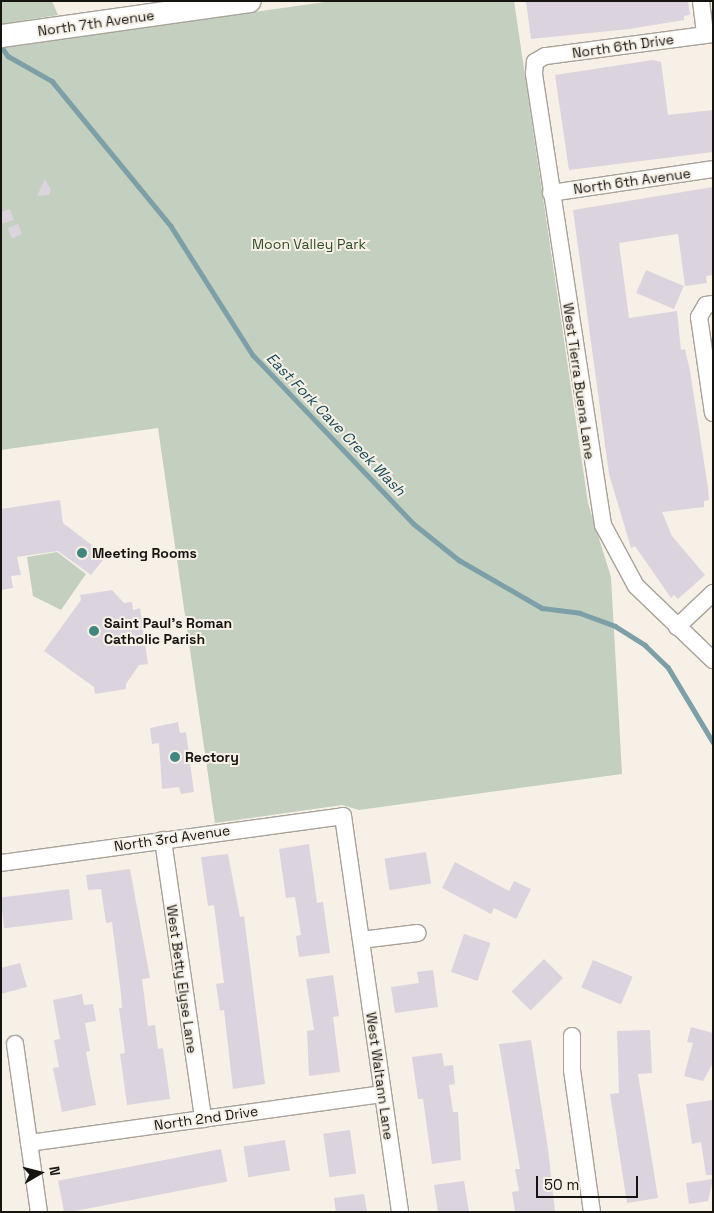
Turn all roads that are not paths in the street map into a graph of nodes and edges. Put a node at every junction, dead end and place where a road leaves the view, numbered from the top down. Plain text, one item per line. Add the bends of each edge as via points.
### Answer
1 (250, 1) edge
2 (701, 1) edge
3 (709, 34) edge
4 (9, 35) edge
5 (535, 62) joint
6 (713, 169) edge
7 (551, 193) junction
8 (707, 307) edge
9 (713, 413) edge
10 (713, 593) edge
11 (676, 626) junction
12 (713, 660) edge
13 (343, 816) joint
14 (163, 840) junction
15 (1, 863) edge
16 (418, 932) dead end
17 (361, 940) junction
18 (572, 1036) dead end
19 (14, 1044) dead end
20 (383, 1094) junction
21 (203, 1119) junction
22 (29, 1143) junction
23 (39, 1212) edge
24 (400, 1212) edge
25 (592, 1212) edge

1 - 4 street, North 7th Avenue
2 - 3 street
3 - 5 street, North 6th Drive via 546,56
5 - 7 street, West Tierra Buena Lane
6 - 7 street, North 6th Avenue
7 - 11 street, West Tierra Buena Lane via 603,525 636,586
8 - 9 street
10 - 11 street
11 - 12 street, West Tierra Buena Lane
13 - 14 street, North 3rd Avenue
13 - 17 street, West Waltann Lane
14 - 15 street, North 3rd Avenue
14 - 21 street, West Betty Elyse Lane
16 - 17 street
17 - 20 street, West Waltann Lane
18 - 25 street via 572,1070
19 - 22 street
20 - 21 street, North 2nd Drive
20 - 24 street, West Waltann Lane
21 - 22 street, North 2nd Drive
22 - 23 street

